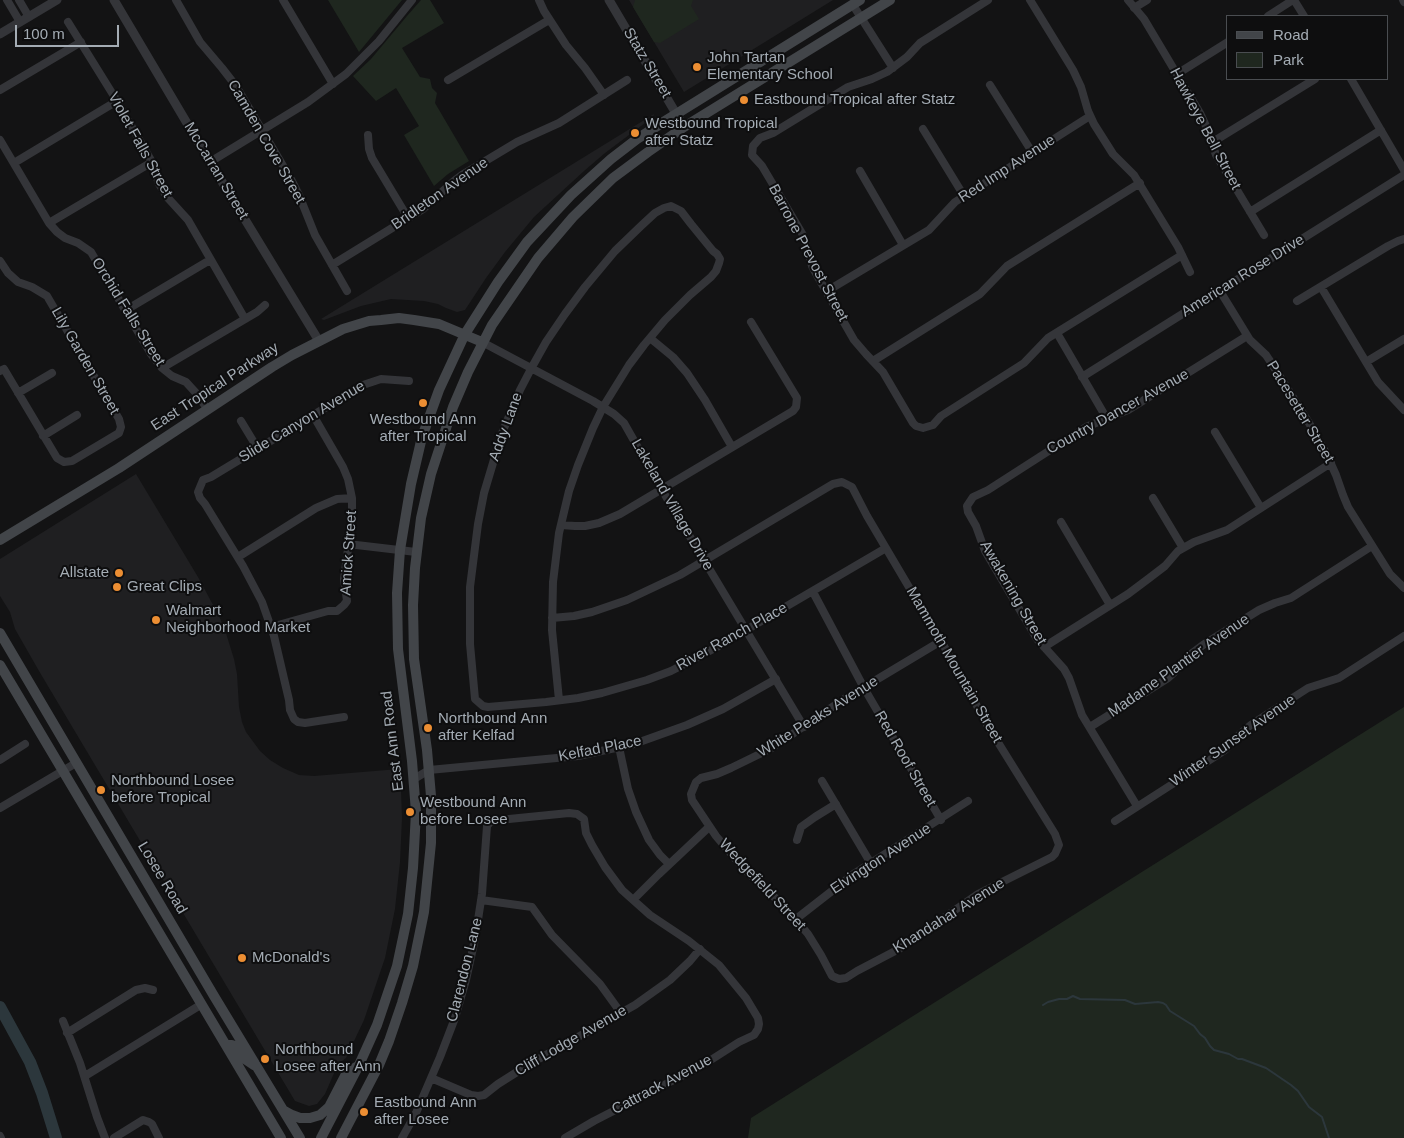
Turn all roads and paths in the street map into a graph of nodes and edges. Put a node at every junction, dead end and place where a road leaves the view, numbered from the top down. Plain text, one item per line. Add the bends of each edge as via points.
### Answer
1 (7, 0) edge
2 (19, 0) edge
3 (57, 0) edge
4 (114, 0) edge
5 (176, 0) edge
6 (283, 0) edge
7 (412, 0) edge
8 (539, 0) edge
9 (609, 0) edge
10 (890, 0) edge
11 (988, 0) edge
12 (1030, 0) edge
13 (1128, 0) edge
14 (1147, 0) edge
15 (1293, 0) edge
16 (856, 2) edge
17 (1134, 8) junction
18 (1270, 15) edge
19 (1303, 15) edge
20 (29, 17) junction
21 (861, 18) junction
22 (549, 20) junction
23 (20, 22) junction
24 (68, 22) dead end
25 (0, 34) edge
26 (81, 42) junction
27 (1226, 43) edge
28 (893, 68) junction
29 (1177, 74) junction
30 (448, 80) dead end
31 (627, 80) dead end
32 (1313, 80) edge
33 (1352, 80) edge
34 (333, 84) junction
35 (990, 85) dead end
36 (0, 90) edge
37 (604, 95) junction
38 (117, 102) junction
39 (676, 114) junction
40 (1090, 116) junction
41 (684, 127) junction
42 (923, 129) dead end
43 (262, 130) junction
44 (1381, 130) junction
45 (368, 134) dead end
46 (0, 140) edge
47 (1211, 143) junction
48 (1032, 152) junction
49 (152, 162) junction
50 (210, 162) junction
51 (14, 163) junction
52 (1404, 170) edge
53 (860, 172) dead end
54 (1404, 175) edge
55 (1140, 183) junction
56 (964, 196) junction
57 (1250, 212) junction
58 (408, 218) junction
59 (49, 223) junction
60 (1264, 235) dead end
61 (1404, 239) edge
62 (903, 245) junction
63 (1182, 255) junction
64 (210, 260) junction
65 (0, 261) edge
66 (332, 265) junction
67 (1190, 272) dead end
68 (1321, 287) junction
69 (1220, 290) junction
70 (346, 291) dead end
71 (826, 291) junction
72 (1298, 301) dead end
73 (265, 305) dead end
74 (126, 310) junction
75 (245, 319) junction
76 (751, 322) dead end
77 (1056, 333) junction
78 (465, 334) junction
79 (1247, 336) junction
80 (650, 338) junction
81 (1404, 339) edge
82 (319, 341) junction
83 (482, 342) junction
84 (873, 361) junction
85 (1366, 362) junction
86 (532, 367) junction
87 (162, 368) junction
88 (2, 370) edge
89 (52, 373) dead end
90 (1082, 377) junction
91 (409, 381) dead end
92 (18, 393) junction
93 (603, 407) junction
94 (208, 410) junction
95 (1404, 410) edge
96 (77, 415) dead end
97 (313, 415) junction
98 (1107, 419) junction
99 (241, 421) dead end
100 (1215, 432) dead end
101 (43, 436) junction
102 (732, 447) junction
103 (258, 449) junction
104 (1331, 464) junction
105 (662, 490) junction
106 (352, 498) junction
107 (1153, 498) dead end
108 (967, 506) joint
109 (1261, 508) junction
110 (1061, 522) dead end
111 (561, 525) junction
112 (0, 540) edge
113 (348, 544) junction
114 (1372, 546) junction
115 (886, 548) junction
116 (1183, 548) junction
117 (400, 550) junction
118 (416, 552) junction
119 (238, 557) junction
120 (705, 561) junction
121 (1404, 588) edge
122 (812, 592) junction
123 (1110, 605) junction
124 (552, 618) junction
125 (271, 627) junction
126 (747, 630) junction
127 (0, 633) edge
128 (1404, 636) edge
129 (941, 641) junction
130 (1044, 647) junction
131 (0, 665) edge
132 (776, 679) junction
133 (864, 688) junction
134 (559, 700) junction
135 (478, 702) joint
136 (344, 717) dead end
137 (804, 727) junction
138 (1090, 727) junction
139 (25, 744) dead end
140 (619, 747) junction
141 (0, 760) edge
142 (76, 763) junction
143 (429, 770) junction
144 (62, 771) junction
145 (414, 779) junction
146 (822, 781) dead end
147 (693, 787) joint
148 (968, 801) dead end
149 (836, 804) junction
150 (1137, 806) junction
151 (0, 808) edge
152 (941, 820) junction
153 (1116, 821) dead end
154 (710, 827) junction
155 (796, 840) dead end
156 (1058, 850) joint
157 (870, 862) junction
158 (669, 864) junction
159 (481, 900) junction
160 (633, 900) junction
161 (796, 919) junction
162 (700, 949) junction
163 (839, 979) joint
164 (391, 985) junction
165 (153, 990) dead end
166 (406, 990) junction
167 (202, 1004) junction
168 (621, 1013) junction
169 (226, 1017) junction
170 (63, 1021) dead end
171 (67, 1033) junction
172 (226, 1045) junction
173 (359, 1065) junction
174 (257, 1066) junction
175 (85, 1076) junction
176 (431, 1078) junction
177 (283, 1110) junction
178 (105, 1138) edge
179 (114, 1138) edge
180 (159, 1138) edge
181 (281, 1138) edge
182 (300, 1138) edge
183 (321, 1138) edge
184 (341, 1138) edge
185 (402, 1138) edge
186 (565, 1138) edge

1 - 23 street
2 - 20 street
3 - 20 street
4 - 50 street, McCarran Street
5 - 43 street, Camden Cove Street via 200,42 236,86
6 - 34 street
7 - 34 street via 369,52
8 - 22 street
9 - 39 street, Statz Street
10 - 21 main road
11 - 28 street via 920,43
12 - 40 street via 1073,70
13 - 17 street, Hawkeye Bell Street
14 - 17 street
15 - 18 street
15 - 19 street
16 - 21 street
16 - 39 main road
17 - 29 street, Hawkeye Bell Street
20 - 23 street
21 - 28 street
21 - 41 main road
22 - 30 street
22 - 37 street
23 - 25 street
24 - 26 street, Violet Falls Street
26 - 36 street
26 - 38 street, Violet Falls Street
27 - 29 street
28 - 71 street, Barrone Prevost Street via 848,87 760,138 753,146 752,155 762,166 798,227 812,266
29 - 47 street, Hawkeye Bell Street via 1200,113
31 - 37 street, Bridleton Avenue
32 - 47 street
33 - 44 street
34 - 43 street
35 - 48 street
37 - 58 street, Bridleton Avenue via 462,175
38 - 49 street, Violet Falls Street
38 - 51 street
39 - 41 street, Statz Street
39 - 78 main road via 611,159 538,230 489,294
40 - 48 street, Red Imp Avenue
40 - 55 street via 1113,154
41 - 83 main road via 623,170 573,217 538,258
42 - 56 street
43 - 50 street
43 - 66 street, Camden Cove Street via 296,188 315,235
44 - 52 street
44 - 57 street
45 - 58 street via 372,158
46 - 51 street, Orchid Falls Street
47 - 57 street, Hawkeye Bell Street
48 - 56 street, Red Imp Avenue
49 - 59 street
49 - 64 street, Violet Falls Street via 167,197 188,220
50 - 82 street, McCarran Street
51 - 59 street, Orchid Falls Street
53 - 62 street
54 - 69 street, American Rose Drive
55 - 63 street
55 - 84 street via 1007,266 980,294
56 - 62 street, Red Imp Avenue via 928,230
57 - 60 street, Hawkeye Bell Street
58 - 66 street, Bridleton Avenue
59 - 74 street, Orchid Falls Street via 56,232 91,252
61 - 68 street
62 - 71 street, Red Imp Avenue
63 - 67 street
63 - 77 street
64 - 74 street
64 - 75 street, Violet Falls Street
65 - 101 street, Lily Garden Street via 18,282 47,296 121,427 119,432 72,461 64,462 56,458
66 - 70 street, Camden Cove Street
68 - 72 street
68 - 85 street
69 - 79 street, Pacesetter Street
69 - 90 street, American Rose Drive
71 - 84 street, Barrone Prevost Street via 854,340
73 - 75 street
74 - 87 street, Orchid Falls Street
75 - 87 street
76 - 102 street via 797,398 796,407
77 - 84 street, Barrone Prevost Street via 1024,363 941,416 933,425 923,428 913,423
77 - 90 street
78 - 82 main road, East Tropical Parkway via 439,324 399,318 356,325
78 - 83 main road, East Tropical Parkway
78 - 117 main road, East Ann Road via 439,390 421,443
79 - 98 street, Country Dancer Avenue via 1128,410
79 - 104 street, Pacesetter Street via 1272,364
80 - 86 street, Addy Lane via 676,308 711,277 720,259 681,211 671,206 655,214 615,251 565,314
80 - 93 street
80 - 102 street via 687,373
81 - 85 street
82 - 94 main road, East Tropical Parkway via 272,367
83 - 86 street, Lakeland Village Drive
83 - 118 main road, East Ann Road via 453,407 434,462
85 - 95 street via 1384,390
86 - 93 street, Lakeland Village Drive
86 - 135 street, Addy Lane via 502,433 478,524 469,612 474,693
87 - 94 street, Orchid Falls Street via 186,382
88 - 92 street
89 - 92 street
90 - 98 street
91 - 97 street, Slide Canyon Avenue via 388,379 363,384
92 - 101 street
93 - 105 street, Lakeland Village Drive via 624,423
93 - 111 street via 578,465
94 - 112 main road, East Tropical Parkway via 120,468
96 - 101 street
97 - 103 street, Slide Canyon Avenue
97 - 106 street, Amick Street via 343,467
98 - 108 street, Country Dancer Avenue via 1086,427 973,497
99 - 103 street
100 - 109 street
102 - 105 street
103 - 119 street, Slide Canyon Avenue via 206,478 198,492
104 - 109 street
104 - 114 street, Pacesetter Street via 1346,501
105 - 111 street via 608,520 585,526
105 - 120 street, Lakeland Village Drive
106 - 113 street, Amick Street
106 - 119 street via 336,499 322,505
107 - 116 street
108 - 130 street, Awakening Street via 985,551
109 - 116 street via 1221,533
110 - 123 street
111 - 124 street
113 - 117 street
113 - 125 street, Amick Street via 344,579 346,601 341,609
114 - 121 street, Pacesetter Street via 1390,574
114 - 138 street, Madame Plantier Avenue via 1291,598 1259,610 1203,645 1168,678
115 - 120 street, Mammoth Mountain Street via 852,487 842,482 833,484
115 - 122 street, River Ranch Place
115 - 129 street, Mammoth Mountain Street
116 - 123 street via 1158,572
117 - 118 street
117 - 145 main road, East Ann Road via 398,649
118 - 143 main road, East Ann Road via 414,653
119 - 125 street via 259,595
120 - 124 street via 627,600 592,612
120 - 126 street, Lakeland Village Drive
122 - 126 street, River Ranch Place
122 - 133 street, Red Roof Street
123 - 130 street
124 - 134 street
125 - 136 street via 294,719 305,723
126 - 132 street, Lakeland Village Drive
126 - 134 street, River Ranch Place via 696,659 647,680 602,693
127 - 142 main road, Losee Road
128 - 150 street, Winter Sunset Avenue via 1338,678 1300,693 1252,724 1225,750
129 - 133 street, White Peaks Avenue
129 - 156 street, Mammoth Mountain Street via 986,723 1055,834
130 - 138 street, Awakening Street via 1064,669
131 - 144 main road, Losee Road
132 - 137 street, Lakeland Village Drive
132 - 140 street, Kelfad Place via 687,725
133 - 137 street, White Peaks Avenue
133 - 152 street, Red Roof Street
134 - 135 street, River Ranch Place via 488,707
137 - 147 street, White Peaks Avenue via 748,760 701,778
138 - 150 street, Awakening Street
139 - 141 street
140 - 143 street, Kelfad Place via 578,756
140 - 158 street via 636,812 650,840
142 - 144 street
142 - 169 main road, Losee Road
143 - 145 street, Kelfad Place
143 - 166 main road, East Ann Road via 431,828 427,884 420,934
144 - 151 street
144 - 167 main road, Losee Road
145 - 164 main road, East Ann Road via 412,880 408,914
146 - 149 street
147 - 154 street, Wedgefield Street via 692,800
148 - 152 street, Elvington Avenue
149 - 155 street via 801,827
149 - 157 street
150 - 153 street, Winter Sunset Avenue
152 - 157 street, Elvington Avenue
154 - 158 street
154 - 161 street, Wedgefield Street via 743,868
156 - 163 street, Khandahar Avenue via 1052,857 978,894 899,949
157 - 161 street, Elvington Avenue
158 - 160 street
159 - 160 street, Clarendon Lane via 487,826 490,822 577,814 584,819 586,833 605,868
159 - 168 street via 532,907 552,935 600,984
159 - 176 street, Clarendon Lane via 462,996
160 - 162 street
161 - 163 street, Wedgefield Street via 815,944 832,976
162 - 168 street, Cliff Lodge Avenue via 670,980
162 - 186 street, Cattrack Avenue via 737,986 758,1018 758,1030 703,1065
164 - 166 main road
164 - 173 main road, East Ann Road
165 - 171 street via 136,990
166 - 184 main road, East Ann Road via 379,1066
167 - 169 main road via 210,1003 215,1011
167 - 172 main road, Losee Road
167 - 175 street
168 - 176 street, Cliff Lodge Avenue via 528,1065 484,1095 471,1095
169 - 174 main road, Losee Road
170 - 171 street
171 - 175 street
172 - 174 main road via 236,1047 242,1057
172 - 181 main road, Losee Road
173 - 177 main road via 346,1074 329,1107 320,1115 300,1118
173 - 183 main road, East Ann Road
174 - 177 main road, Losee Road
175 - 178 street
176 - 185 street, Clarendon Lane
177 - 182 main road, Losee Road
179 - 180 street via 143,1120 152,1124

